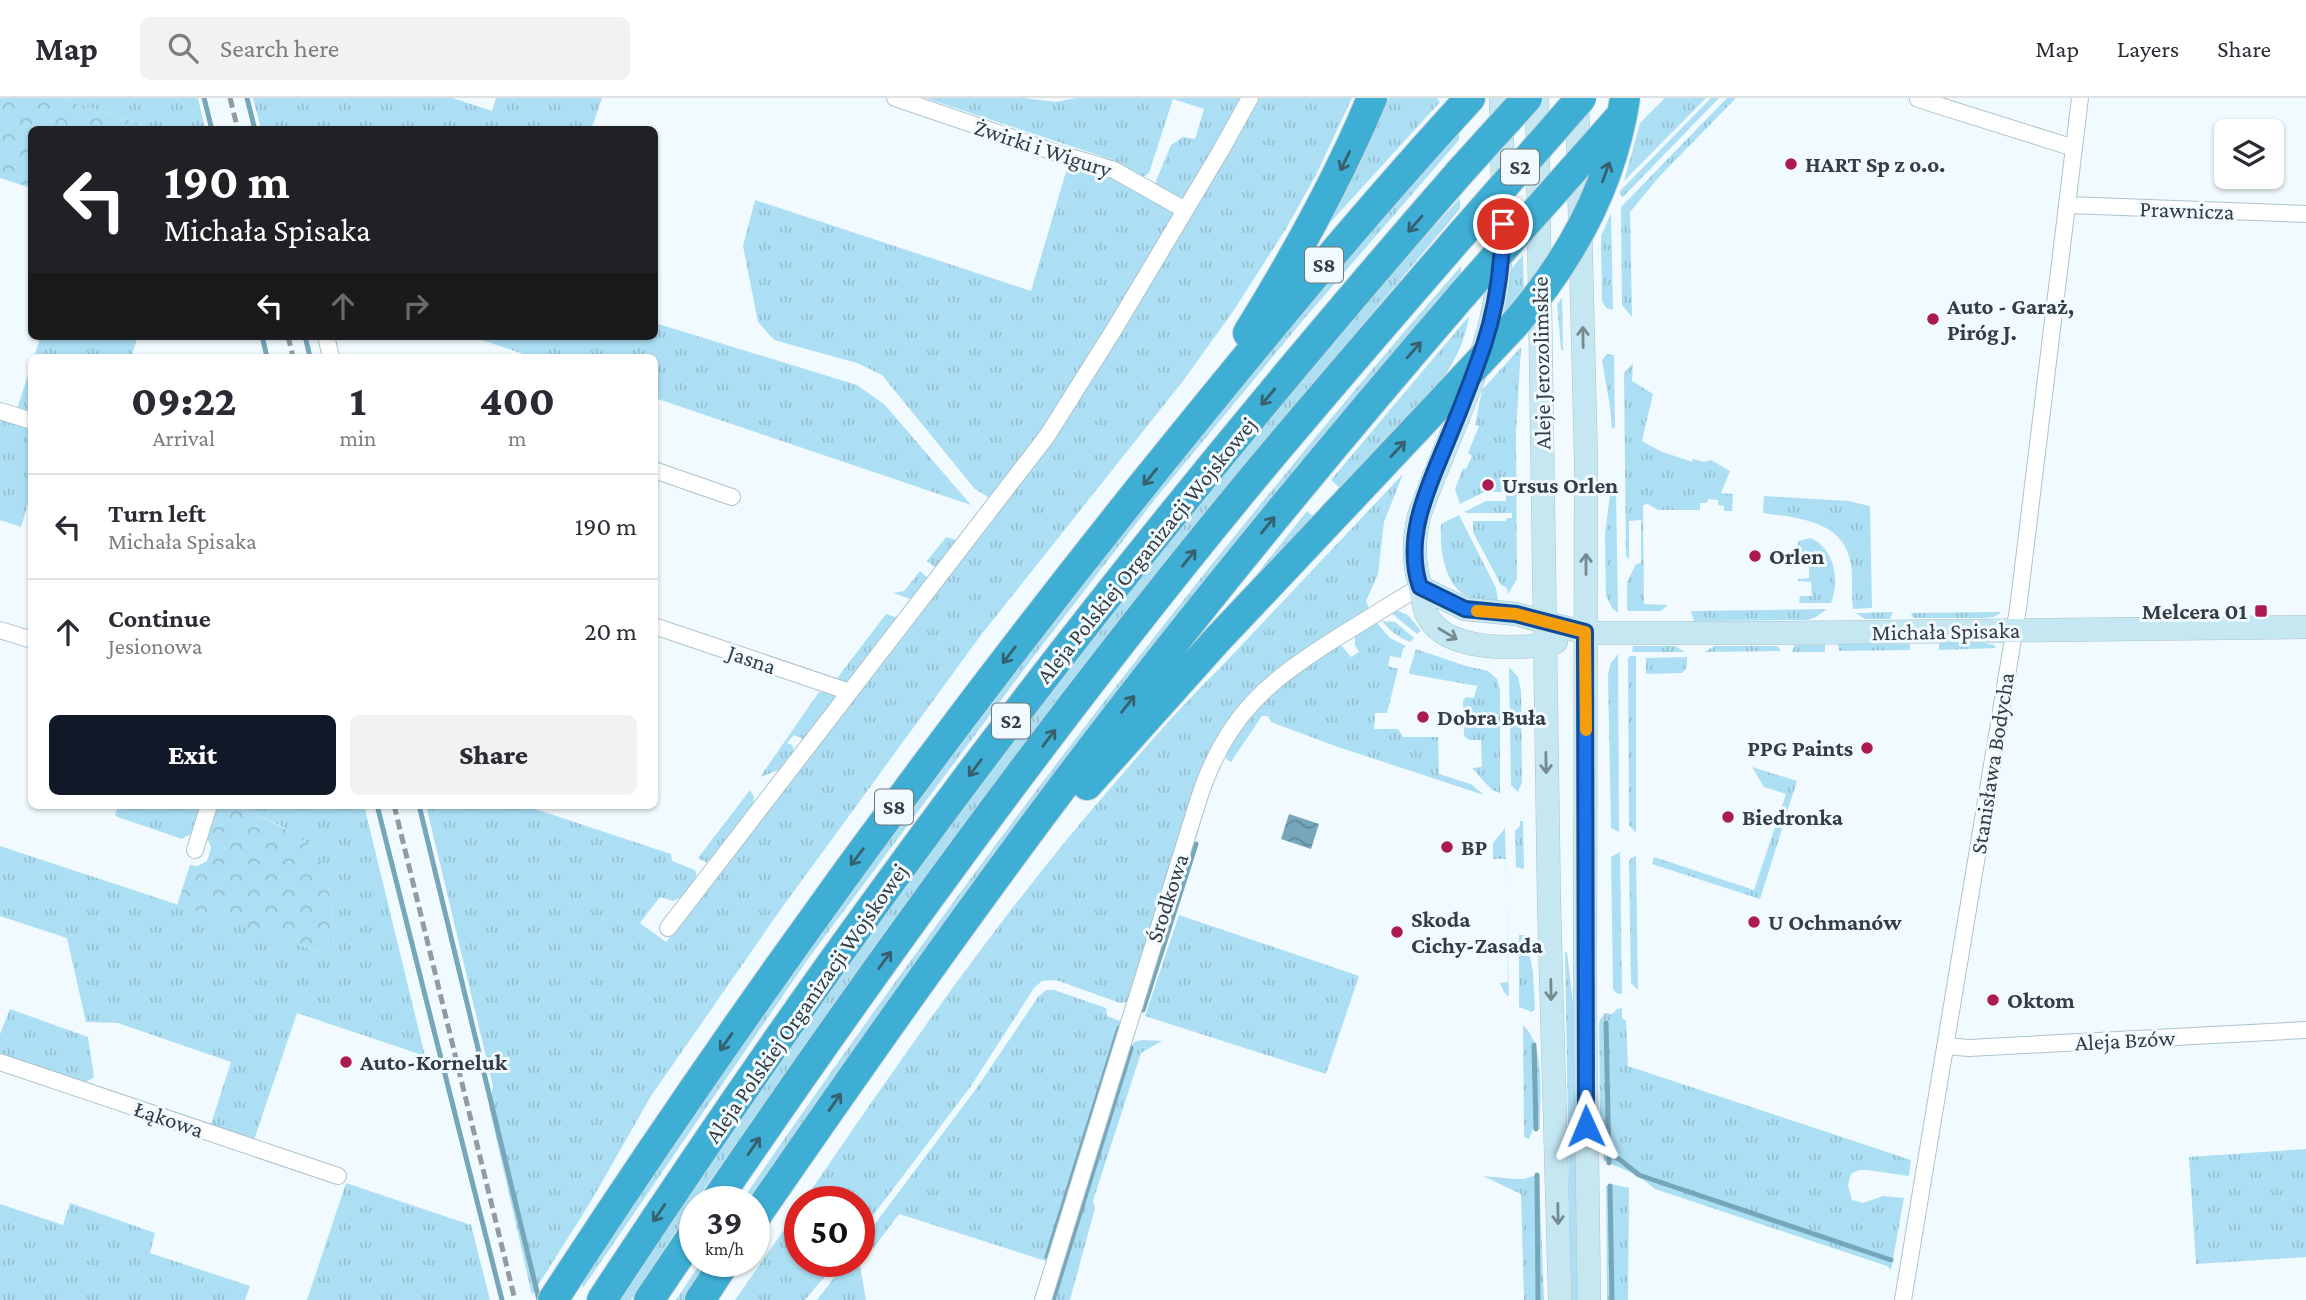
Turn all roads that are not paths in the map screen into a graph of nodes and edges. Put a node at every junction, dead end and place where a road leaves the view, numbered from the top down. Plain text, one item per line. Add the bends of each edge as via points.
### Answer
1 (895, 98) edge
2 (1250, 98) edge
3 (1372, 98) edge
4 (1501, 98) edge
5 (1527, 98) edge
6 (1537, 98) edge
7 (1579, 98) edge
8 (1625, 98) edge
9 (1637, 98) edge
10 (2080, 98) edge
11 (1918, 99) edge
12 (1465, 104) edge
13 (2074, 148) junction
14 (2068, 205) junction
15 (1185, 211) junction
16 (2306, 214) edge
17 (0, 411) edge
18 (28, 420) edge
19 (1192, 424) junction
20 (658, 471) edge
21 (732, 497) dead end
22 (1420, 587) junction
23 (1543, 621) junction
24 (658, 627) edge
25 (2306, 627) edge
26 (0, 630) edge
27 (2015, 631) junction
28 (1585, 632) junction
29 (28, 639) edge
30 (1544, 645) junction
31 (850, 692) junction
32 (208, 809) edge
33 (195, 850) dead end
34 (668, 928) dead end
35 (954, 934) junction
36 (2306, 1030) edge
37 (1945, 1046) junction
38 (0, 1062) edge
39 (338, 1177) dead end
40 (726, 1186) edge
41 (770, 1196) edge
42 (679, 1256) edge
43 (715, 1277) edge
44 (553, 1300) edge
45 (602, 1300) edge
46 (649, 1300) edge
47 (700, 1300) edge
48 (1043, 1300) edge
49 (1560, 1300) edge
50 (1589, 1300) edge
51 (1903, 1300) edge

1 - 15 street, Żwirki i Wigury via 1114,170
2 - 15 street
3 -> 19 highway via 1284,275
4 - 22 main road, Michała Spisaka via 1503,224 1497,290 1485,343 1419,516 1414,557
5 -> 45 highway, Aleja Polskiej Organizacji Wojskowej / S2, bridge via 1331,320 1031,694 817,983
6 - 23 main road, Aleje Jerozolimskie
28 -> 7 main road, Aleje Jerozolimskie
40 -> 7 highway, Aleja Polskiej Organizacji Wojskowej / S2, bridge via 967,847 1122,642 1252,479
35 -> 8 highway, bridge via 1216,641 1538,298 1581,229 1599,189 1613,153
35 -> 9 highway, bridge via 1069,778 1262,532 1462,295
10 - 13 street, Stanisława Bodycha
11 - 13 street
12 - 19 highway, S8
13 - 14 street, Stanisława Bodycha
14 - 16 street, Prawnicza
14 - 27 street, Stanisława Bodycha
15 - 31 street via 1047,436
17 - 18 street
19 -> 44 highway, S8 via 1051,600 839,882
20 - 21 street
22 - 23 main road, Michała Spisaka via 1465,609
22 -> 30 main road, Michała Spisaka via 1429,618 1453,638 1476,646
22 - 48 street, Środkowa via 1290,668 1248,707 1218,750 1199,798
23 - 28 main road, Michała Spisaka
23 - 30 main road, Aleje Jerozolimskie
24 - 31 street, Jasna
25 - 27 main road, Michała Spisaka
26 - 29 street
27 - 28 main road, Michała Spisaka
27 - 37 street, Stanisława Bodycha
28 - 30 main road, Michała Spisaka
28 - 50 main road, Aleje Jerozolimskie
30 -> 49 main road, Aleje Jerozolimskie
31 - 34 street
32 - 33 street
41 -> 35 highway
36 - 37 street, Aleja Bzów
37 - 51 street, Stanisława Bodycha
38 - 39 street, Łąkowa
42 - 46 highway
43 - 47 highway

